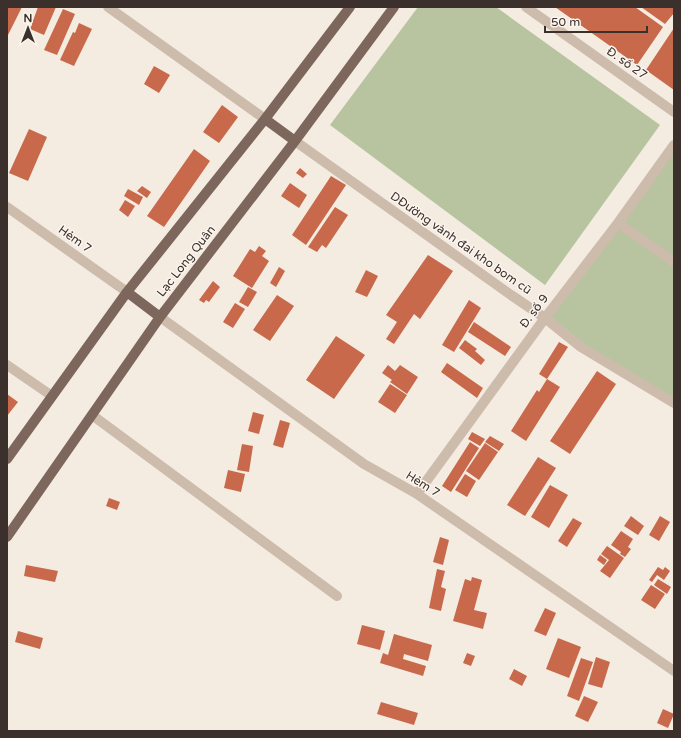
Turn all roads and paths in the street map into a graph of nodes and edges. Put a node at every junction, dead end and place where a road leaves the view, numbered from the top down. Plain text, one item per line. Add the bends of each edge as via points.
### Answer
1 (108, 7) edge
2 (350, 7) edge
3 (394, 7) edge
4 (526, 7) edge
5 (674, 112) edge
6 (265, 119) junction
7 (295, 141) junction
8 (674, 145) edge
9 (7, 208) edge
10 (618, 223) junction
11 (674, 262) edge
12 (127, 292) junction
13 (160, 317) junction
14 (545, 318) junction
15 (7, 365) edge
16 (52, 396) junction
17 (674, 403) edge
18 (92, 415) junction
19 (7, 459) edge
20 (417, 494) junction
21 (7, 537) edge
22 (337, 596) dead end
23 (674, 670) edge

1 - 6 street
2 - 6 main road
3 - 7 main road, Lạc Long Quân
4 - 5 street, Đ. số 27
6 - 7 main road
6 - 12 main road
7 - 13 main road, Lạc Long Quân
7 - 14 street, DĐường vành đai kho bom cũ
8 - 10 street, Đ. số 9
9 - 12 street, Hẻm 7
10 - 11 street
10 - 14 street, Đ. số 9
12 - 13 main road
12 - 16 main road
13 - 18 main road, Lạc Long Quân
13 - 20 street, Hẻm 7 via 364,464
14 - 17 street, DĐường vành đai kho bom cũ via 581,347
14 - 20 street, Đ. số 9
15 - 16 street
16 - 19 main road
18 - 21 main road, Lạc Long Quân
18 - 22 street
20 - 23 street, Hẻm 7

